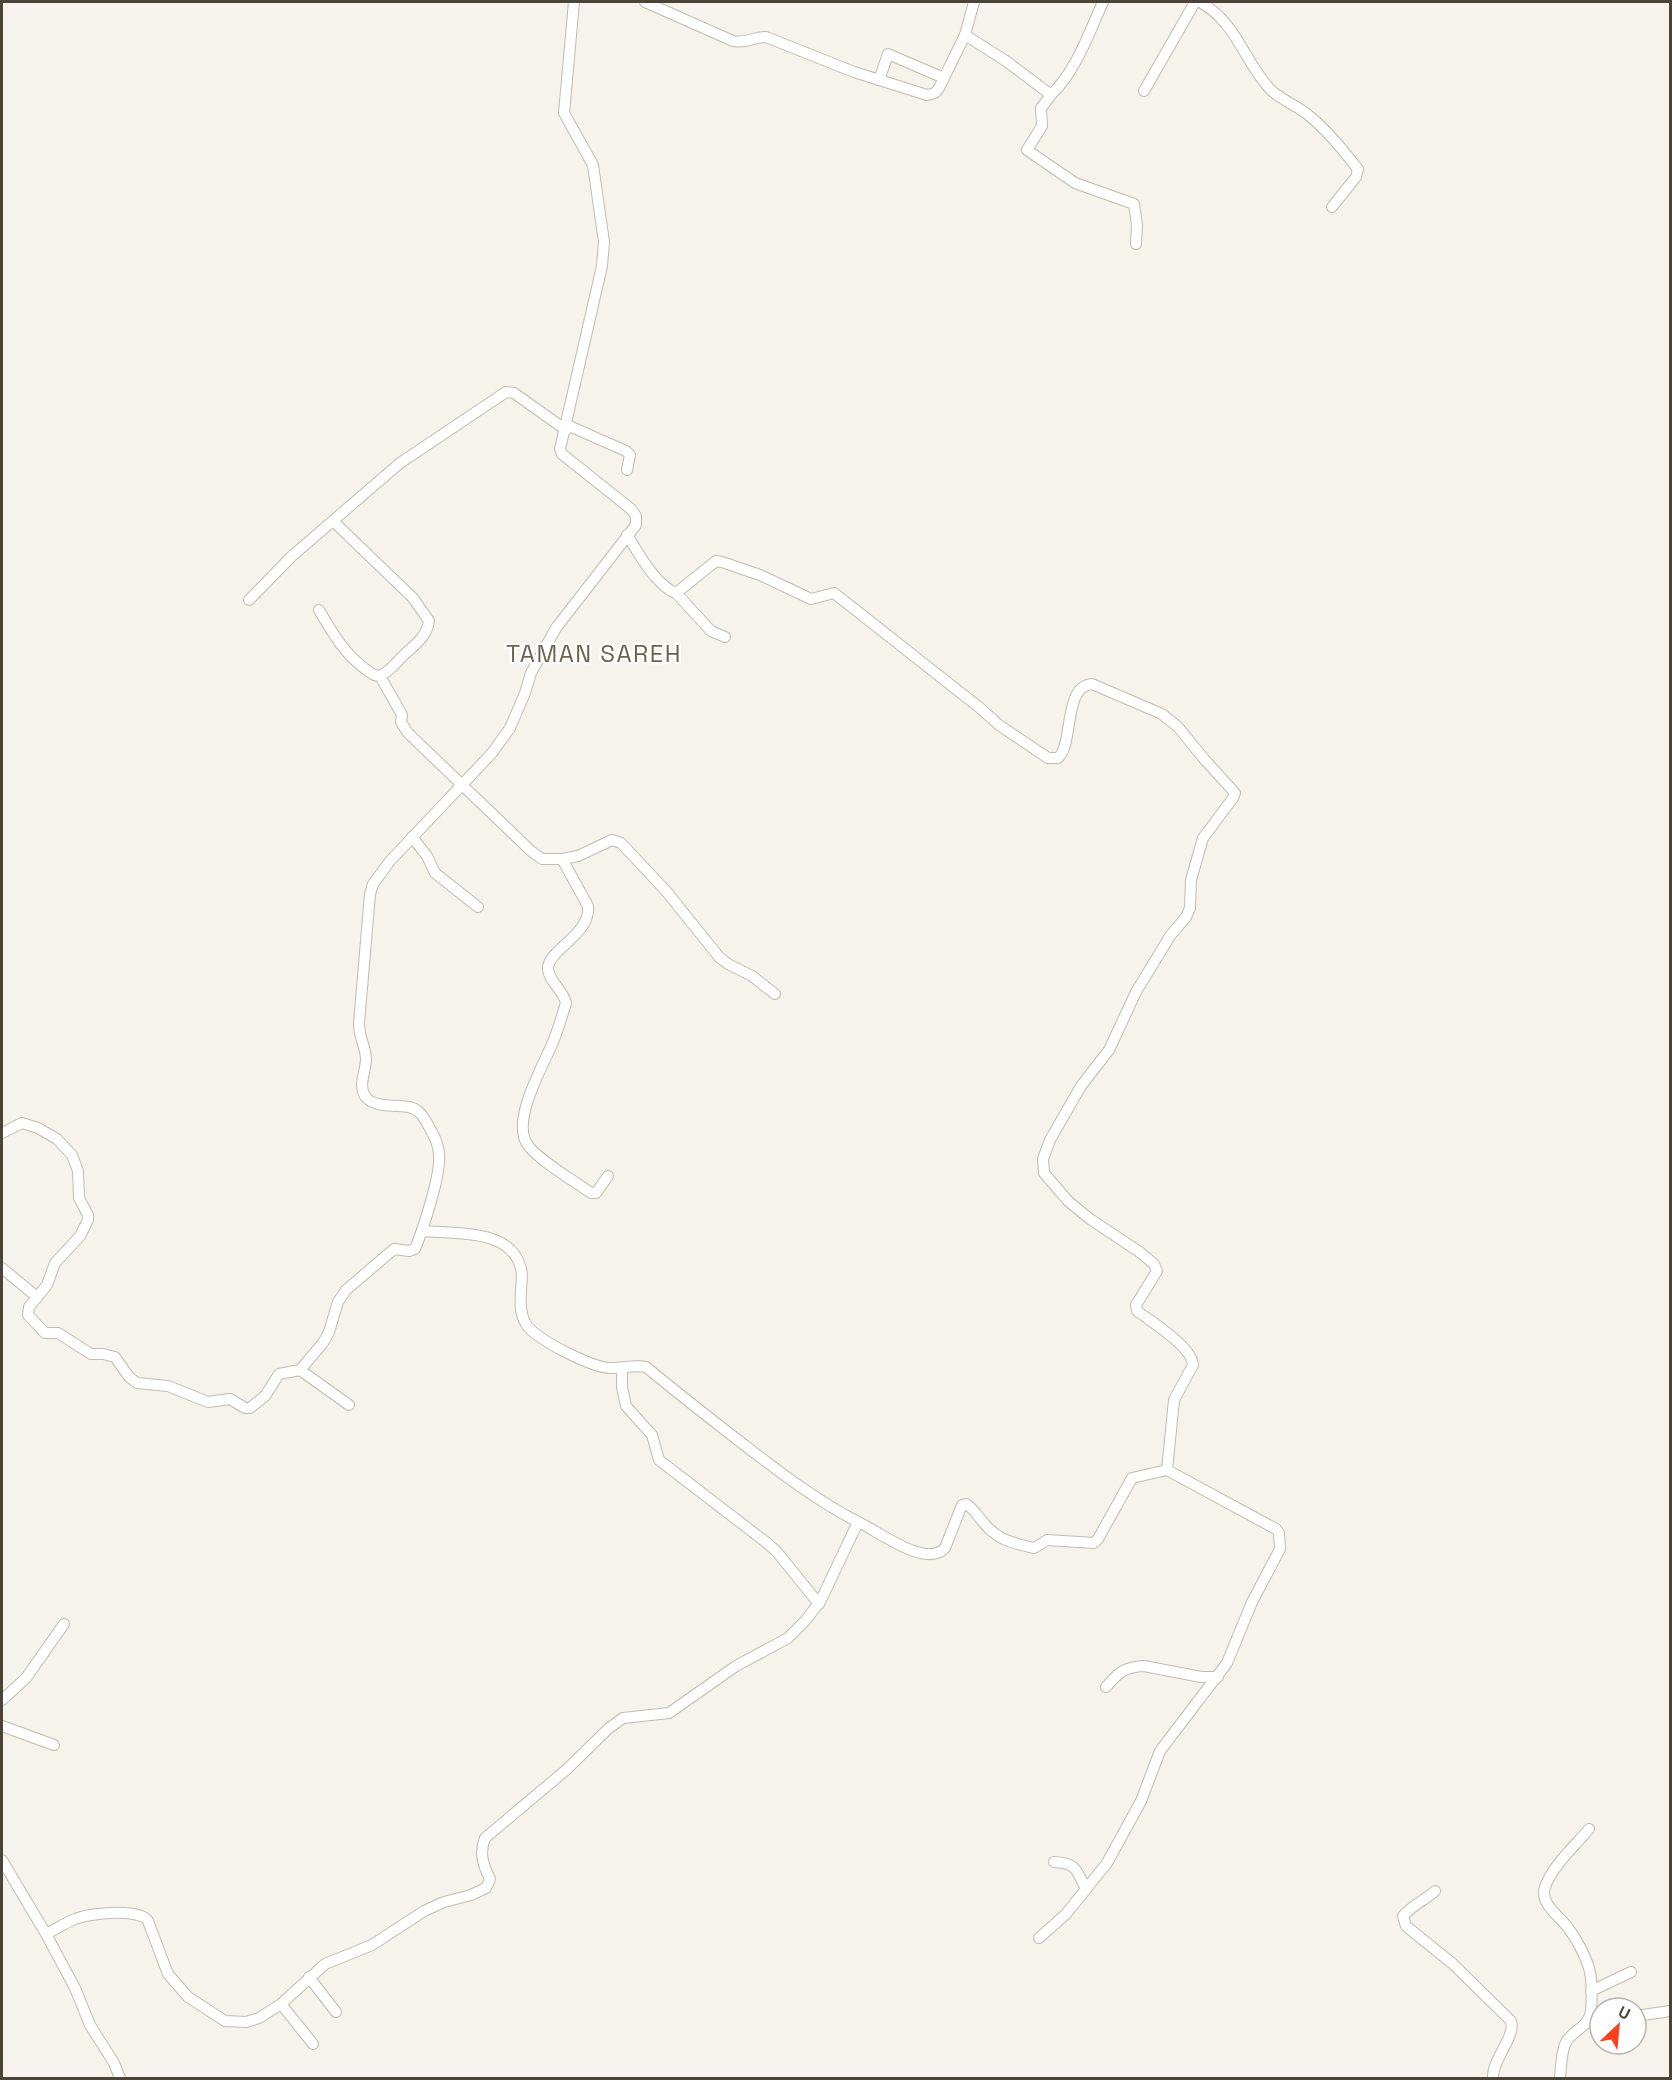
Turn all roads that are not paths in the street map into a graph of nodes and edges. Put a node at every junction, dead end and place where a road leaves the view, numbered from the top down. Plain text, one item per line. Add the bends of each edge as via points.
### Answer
1 (574, 2) edge
2 (645, 2) edge
3 (974, 2) edge
4 (1103, 2) edge
5 (1195, 2) edge
6 (1200, 2) edge
7 (965, 34) junction
8 (944, 78) junction
9 (879, 80) junction
10 (1144, 91) dead end
11 (1051, 95) junction
12 (1332, 207) dead end
13 (1137, 244) dead end
14 (567, 427) junction
15 (627, 470) dead end
16 (333, 521) junction
17 (627, 535) junction
18 (676, 593) junction
19 (249, 600) dead end
20 (319, 610) dead end
21 (725, 637) dead end
22 (380, 676) junction
23 (462, 786) junction
24 (412, 837) junction
25 (562, 859) junction
26 (478, 907) dead end
27 (775, 994) dead end
28 (2, 1133) edge
29 (608, 1176) dead end
30 (422, 1231) junction
31 (2, 1268) edge
32 (37, 1297) junction
33 (622, 1369) junction
34 (300, 1370) junction
35 (349, 1405) dead end
36 (1167, 1470) junction
37 (858, 1522) junction
38 (819, 1604) junction
39 (64, 1624) dead end
40 (1218, 1677) junction
41 (1106, 1687) dead end
42 (2, 1700) edge
43 (2, 1726) edge
44 (54, 1745) dead end
45 (1589, 1828) dead end
46 (2, 1860) edge
47 (1054, 1862) dead end
48 (1086, 1889) junction
49 (1435, 1891) dead end
50 (46, 1934) junction
51 (1039, 1938) dead end
52 (1631, 1972) dead end
53 (309, 1977) junction
54 (1590, 1990) junction
55 (281, 2004) junction
56 (336, 2012) dead end
57 (1671, 2012) edge
58 (1648, 2015) edge
59 (1586, 2023) joint
60 (313, 2044) dead end
61 (120, 2079) edge
62 (1493, 2079) edge
63 (1560, 2079) edge

1 - 14 street via 564,113 592,165 604,242
2 - 9 street via 733,41 766,37
3 - 7 street
4 - 11 street via 1070,70
5 - 10 street
6 - 12 street via 1228,25 1270,89 1327,131 1358,169
7 - 8 street
7 - 11 street
8 - 9 street via 935,93 927,95
8 - 9 street via 888,54
11 - 13 street via 1041,108 1042,126 1027,150 1075,183 1134,204
14 - 15 street via 626,451 630,455
14 - 16 street via 514,393 506,392 400,463
14 - 17 street via 562,454 634,513 636,525
16 - 19 street
16 - 22 street via 413,598 429,621 421,639
17 - 18 street via 664,586
17 - 23 street via 555,628 531,673 510,728
18 - 21 street via 711,631
18 - 36 street via 716,561 811,599 834,593 999,725 1048,758 1058,758 1064,752 1071,709 1083,687 1092,684 1162,714 1233,789 1233,798 1203,838 1186,917 1136,992 1109,1050 1081,1086 1043,1159 1044,1173 1068,1201 1157,1267 1136,1305 1137,1311 1185,1349 1193,1360 1174,1400
20 - 22 street via 339,645 356,662
22 - 23 street via 408,733
23 - 24 street
23 - 25 street via 539,858
24 - 26 street via 428,856 435,873
24 - 30 street via 373,884 370,894 359,1034 365,1054 365,1096 376,1103 417,1110 437,1142 440,1156
25 - 27 street via 612,840 621,843 719,957
25 - 29 street via 588,906 589,915 550,960 552,980 566,1003 528,1098 525,1142 591,1193 596,1193
28 - 32 street via 22,1123 57,1139 72,1155 78,1171 79,1198 88,1215 86,1227 60,1256
30 - 33 street via 486,1237 511,1249 522,1272 520,1304 530,1329 566,1353 606,1368
30 - 34 street via 412,1251 394,1249 350,1285 338,1302 323,1343
31 - 32 street
32 - 34 street via 28,1315 41,1330 58,1333 88,1353 114,1357 129,1377 142,1384 168,1386 208,1402 230,1399 247,1409 258,1404 279,1374
33 - 37 street via 646,1367 782,1474 827,1506
33 - 38 street via 626,1406 652,1435 659,1460 767,1543
34 - 35 street
36 - 37 street via 1132,1478 1094,1543 1047,1540 1035,1548 1014,1544 993,1533 966,1504 958,1513 945,1548 931,1554 910,1549
36 - 40 street via 1264,1521 1279,1533 1280,1549
37 - 38 street
38 - 53 street via 788,1638 736,1666 669,1713 623,1718 609,1728 485,1838 483,1864 490,1879 486,1888 424,1911 372,1945 325,1964
39 - 42 street via 26,1678
40 - 41 street via 1135,1666 1124,1669
40 - 48 street via 1160,1751 1141,1801 1107,1863
43 - 44 street
45 - 54 street via 1544,1889 1549,1906 1568,1926 1588,1965
46 - 50 street
47 - 48 street via 1072,1865
48 - 51 street
49 - 62 street via 1408,1910 1404,1921 1511,2021 1512,2030 1494,2065
50 - 55 street via 90,1915 142,1915 148,1921 168,1974 188,1997 209,2012 225,2021 246,2022 259,2019
50 - 61 street
52 - 54 street
53 - 55 street
53 - 56 street
54 - 59 street via 1591,2013
55 - 60 street
57 - 58 street
59 - 63 street via 1565,2044

